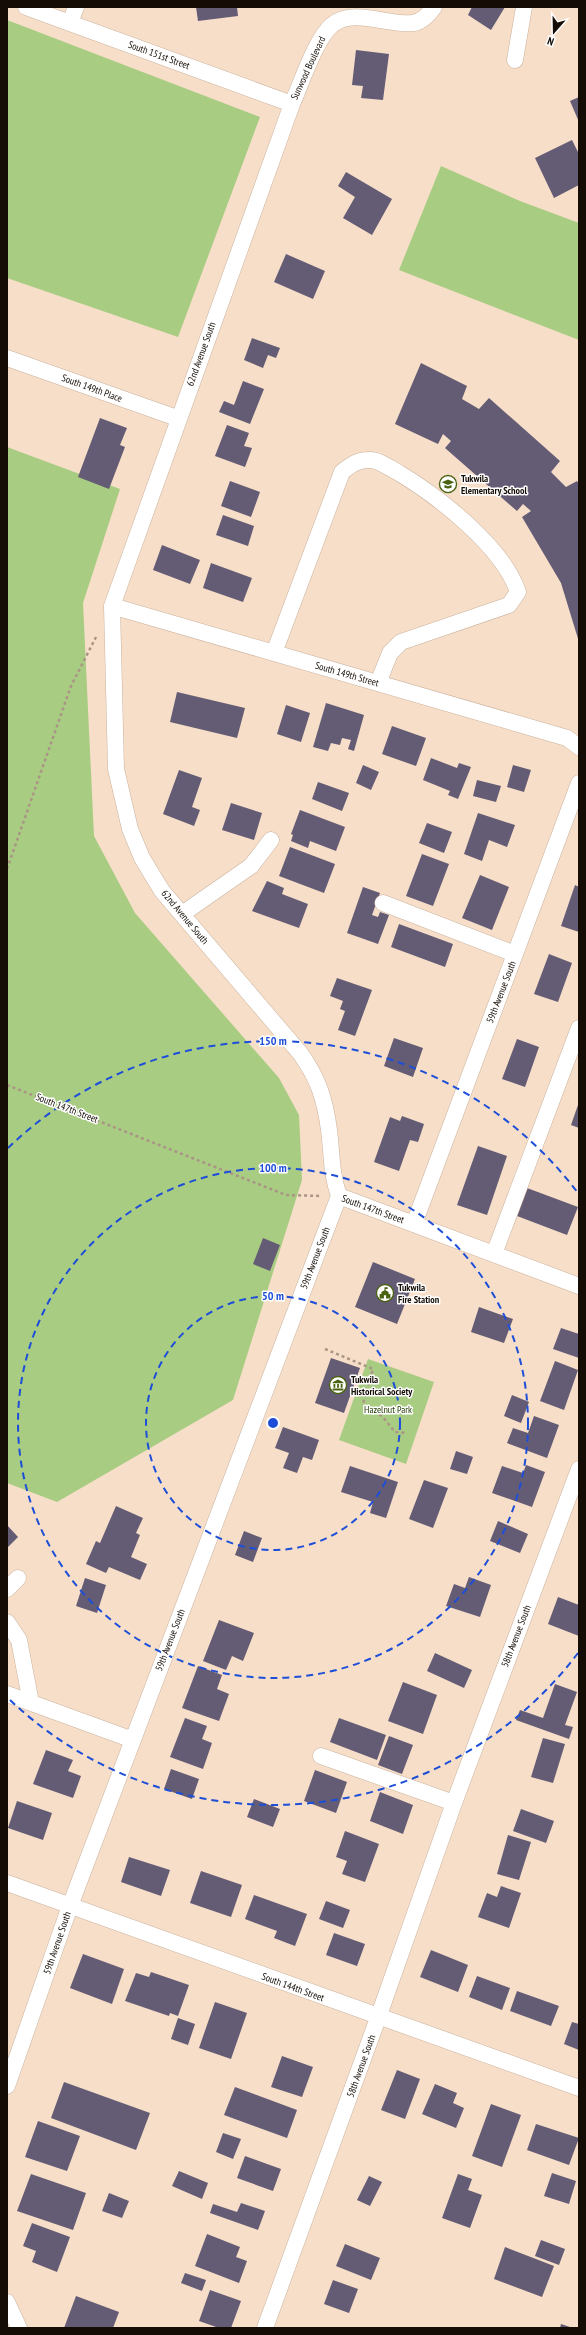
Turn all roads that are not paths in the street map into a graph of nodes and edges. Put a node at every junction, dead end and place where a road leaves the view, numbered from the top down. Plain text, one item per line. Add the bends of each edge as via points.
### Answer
1 (26, 7) edge
2 (76, 7) edge
3 (434, 7) edge
4 (524, 7) edge
5 (70, 23) junction
6 (515, 60) dead end
7 (292, 104) junction
8 (7, 358) edge
9 (177, 418) junction
10 (112, 606) junction
11 (274, 653) junction
12 (378, 683) junction
13 (578, 744) edge
14 (579, 783) edge
15 (271, 840) dead end
16 (383, 903) dead end
17 (182, 914) junction
18 (515, 954) junction
19 (579, 1028) edge
20 (339, 1196) junction
21 (414, 1224) junction
22 (494, 1254) junction
23 (579, 1286) edge
24 (579, 1468) edge
25 (7, 1622) edge
26 (7, 1694) edge
27 (31, 1703) junction
28 (132, 1740) junction
29 (321, 1756) dead end
30 (454, 1803) junction
31 (7, 1883) edge
32 (70, 1906) junction
33 (378, 2018) junction
34 (7, 2086) edge
35 (579, 2088) edge
36 (7, 2302) edge
37 (19, 2328) edge
38 (265, 2328) edge

1 - 5 street, South 151st Street
2 - 5 street
3 - 7 street, Sunwood Boulevard via 425,17 414,23 358,18 344,19 332,24 322,36
4 - 6 street
5 - 7 street, South 151st Street
7 - 9 street, 62nd Avenue South
8 - 9 street, South 149th Place
9 - 10 street, 62nd Avenue South
10 - 11 street, South 149th Street
10 - 17 street, 62nd Avenue South via 116,769 123,801 130,829 142,858 162,890
11 - 12 street, South 149th Street
11 - 12 street via 342,472 355,462 370,459 391,468 429,492 460,517 513,577 518,592 509,605 401,642 390,653
12 - 13 street, South 149th Street via 567,738
14 - 18 street, 59th Avenue South
15 - 17 street via 251,866
16 - 18 street
17 - 20 street, 62nd Avenue South via 315,1074 324,1104 333,1180
18 - 21 street, 59th Avenue South
19 - 22 street
20 - 21 street, South 147th Street
20 - 28 street, 59th Avenue South
21 - 22 street, South 147th Street
22 - 23 street, South 147th Street
24 - 30 street, 58th Avenue South
25 - 27 street via 18,1640
26 - 27 street
27 - 28 street
28 - 32 street, 59th Avenue South
29 - 30 street
30 - 33 street, 58th Avenue South
31 - 32 street, South 144th Street
32 - 33 street, South 144th Street
32 - 34 street, 59th Avenue South
33 - 35 street, South 144th Street
33 - 38 street, 58th Avenue South
36 - 37 street

